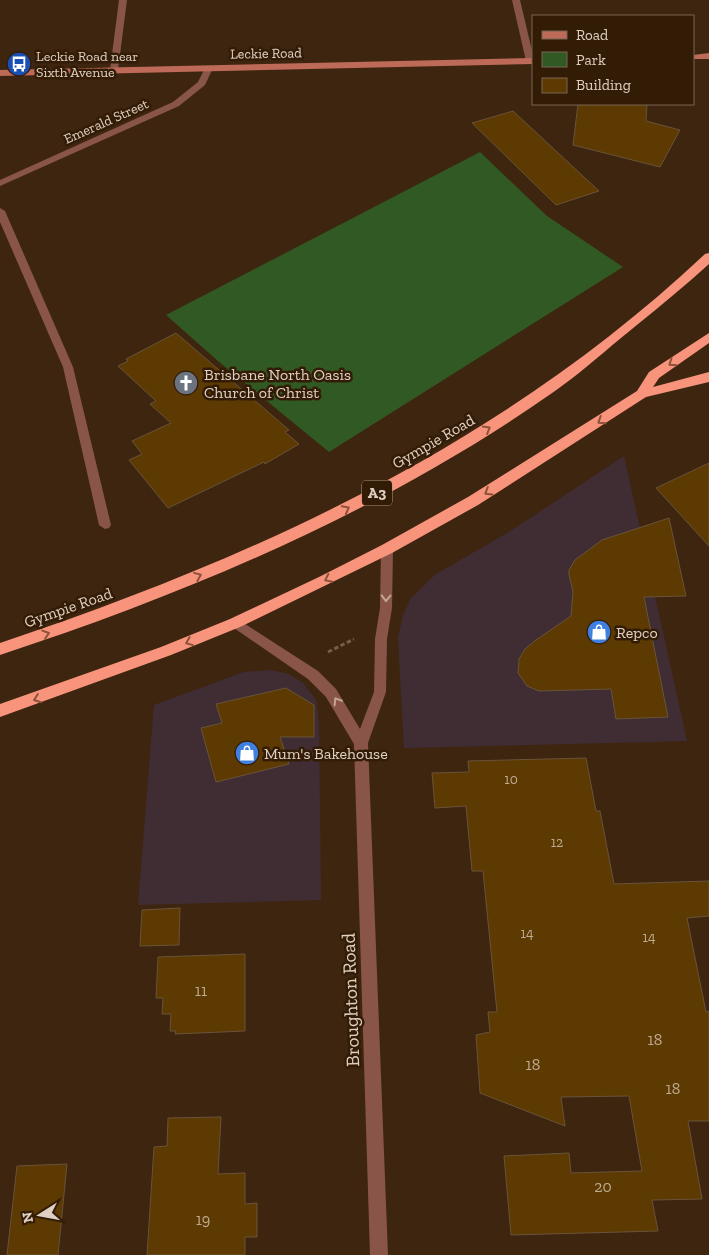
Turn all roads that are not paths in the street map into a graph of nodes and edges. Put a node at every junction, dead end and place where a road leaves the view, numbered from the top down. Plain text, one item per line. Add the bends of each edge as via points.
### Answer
1 (123, 0) edge
2 (516, 0) edge
3 (531, 61) edge
4 (209, 68) junction
5 (114, 70) junction
6 (0, 73) edge
7 (0, 183) edge
8 (0, 211) edge
9 (709, 257) edge
10 (709, 337) edge
11 (709, 376) edge
12 (642, 394) junction
13 (105, 525) dead end
14 (387, 550) junction
15 (234, 623) junction
16 (0, 649) edge
17 (0, 711) edge
18 (361, 743) junction
19 (379, 1255) edge

1 - 5 street
2 - 3 street
3 - 4 street, Leckie Road
4 - 5 street, Leckie Road
4 - 7 street, Emerald Street via 202,83 176,104
5 - 6 street, Leckie Road
8 - 13 street via 68,367
16 -> 9 highway, Gympie Road / A3 via 84,621 231,563 331,517 412,474 563,378
10 -> 12 highway via 654,375
11 - 12 highway
12 -> 14 highway via 481,496
14 -> 15 highway
14 -> 18 street, Broughton Road via 386,608 380,639 380,692
15 -> 17 highway
18 -> 15 street, Broughton Road via 331,692 313,675
18 - 19 street, Broughton Road

